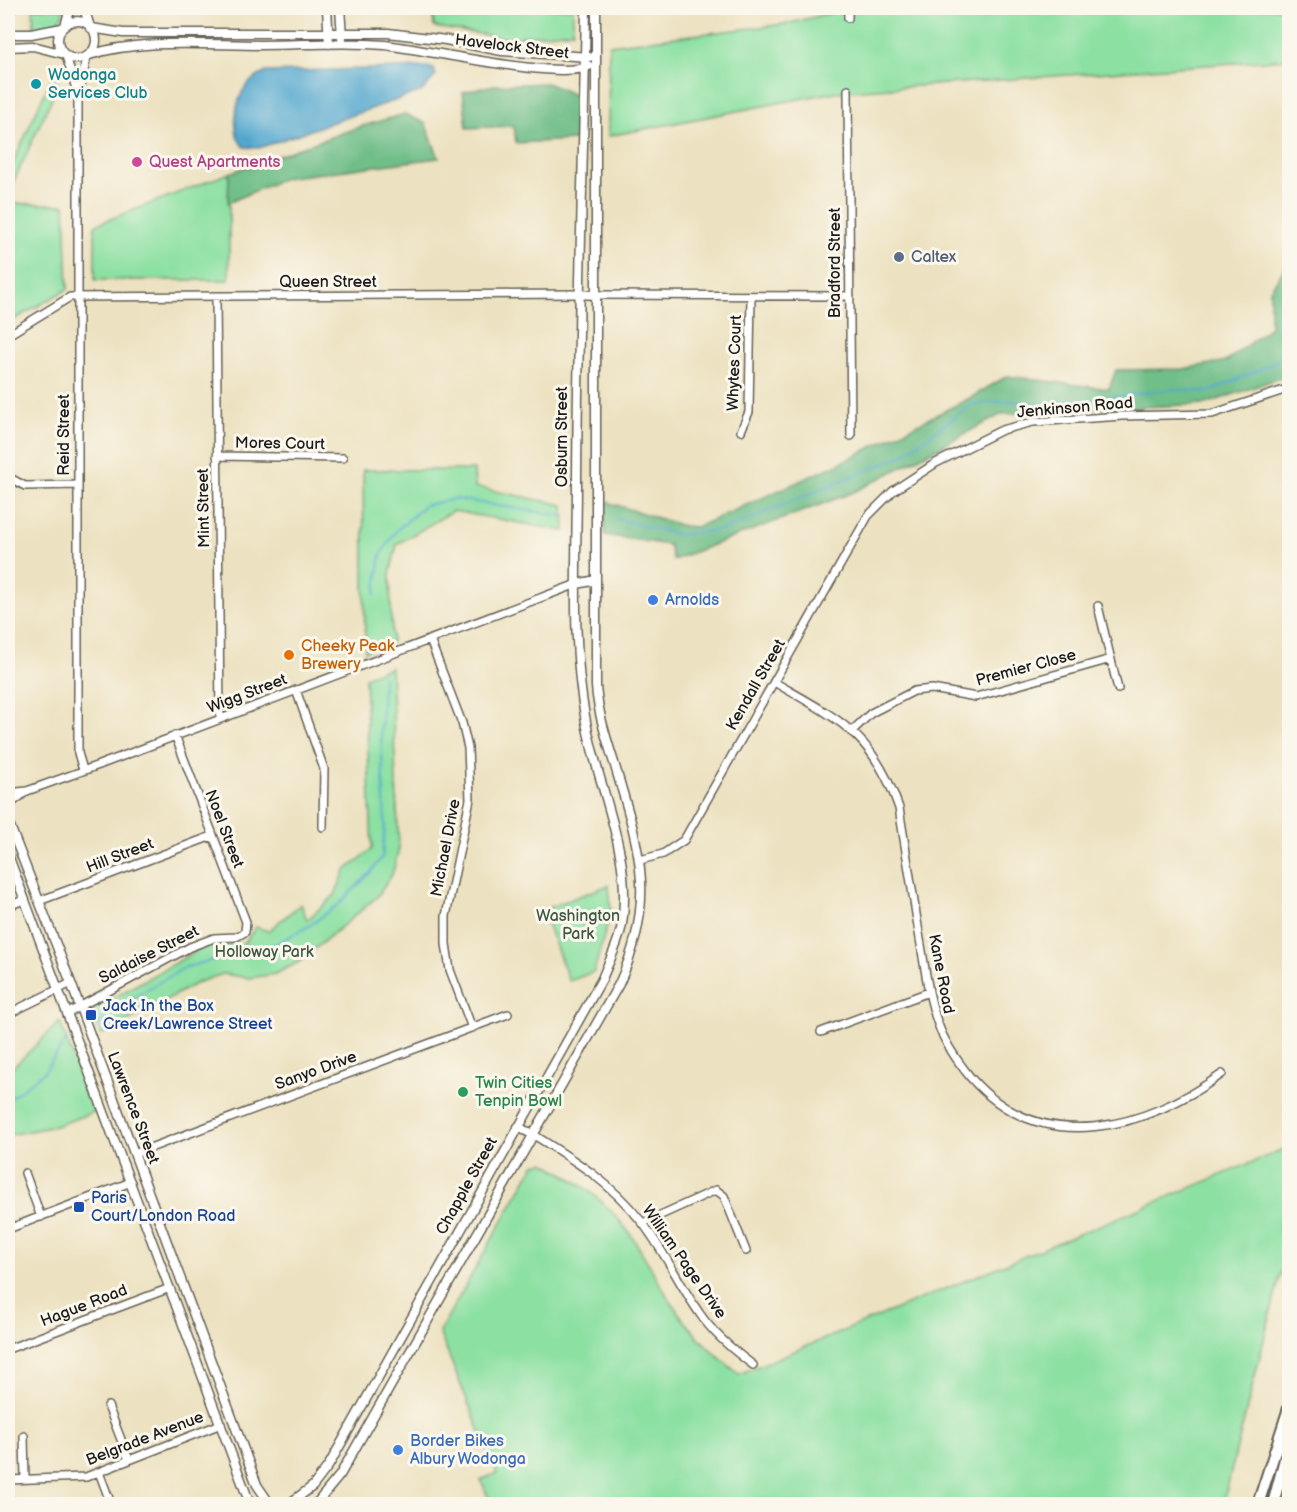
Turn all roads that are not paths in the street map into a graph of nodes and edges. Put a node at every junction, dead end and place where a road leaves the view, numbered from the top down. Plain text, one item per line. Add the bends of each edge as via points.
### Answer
1 (70, 8) edge
2 (84, 8) edge
3 (327, 8) edge
4 (340, 8) edge
5 (586, 8) edge
6 (596, 8) edge
7 (848, 8) edge
8 (848, 18) dead end
9 (64, 27) junction
10 (91, 27) junction
11 (327, 32) junction
12 (341, 32) junction
13 (156, 33) junction
14 (8, 34) edge
15 (329, 44) junction
16 (342, 44) junction
17 (156, 46) junction
18 (8, 47) edge
19 (585, 54) junction
20 (65, 55) junction
21 (88, 56) junction
22 (597, 61) junction
23 (584, 68) junction
24 (848, 90) dead end
25 (78, 100) junction
26 (578, 294) junction
27 (596, 295) junction
28 (751, 296) junction
29 (848, 296) junction
30 (78, 297) junction
31 (216, 297) junction
32 (8, 335) edge
33 (1290, 388) edge
34 (741, 431) dead end
35 (851, 436) dead end
36 (217, 456) junction
37 (343, 458) dead end
38 (8, 477) edge
39 (78, 485) junction
40 (879, 503) joint
41 (596, 580) junction
42 (577, 584) junction
43 (1098, 606) dead end
44 (430, 640) junction
45 (1111, 659) junction
46 (774, 682) junction
47 (1119, 689) dead end
48 (296, 690) junction
49 (220, 719) junction
50 (853, 730) junction
51 (175, 735) junction
52 (83, 770) junction
53 (27, 791) junction
54 (8, 801) edge
55 (8, 822) edge
56 (323, 827) dead end
57 (212, 836) junction
58 (8, 855) edge
59 (640, 860) junction
60 (622, 862) junction
61 (24, 900) junction
62 (39, 901) junction
63 (8, 906) edge
64 (245, 932) joint
65 (71, 983) junction
66 (58, 989) junction
67 (929, 992) junction
68 (79, 1007) junction
69 (68, 1013) junction
70 (8, 1014) edge
71 (508, 1014) dead end
72 (472, 1028) junction
73 (821, 1032) dead end
74 (1222, 1074) dead end
75 (518, 1127) junction
76 (534, 1135) junction
77 (134, 1154) junction
78 (122, 1158) junction
79 (25, 1173) dead end
80 (143, 1177) junction
81 (131, 1182) junction
82 (40, 1217) junction
83 (643, 1223) junction
84 (8, 1229) edge
85 (746, 1251) dead end
86 (170, 1288) junction
87 (8, 1349) edge
88 (753, 1365) dead end
89 (1290, 1405) edge
90 (108, 1406) dead end
91 (234, 1418) junction
92 (221, 1424) junction
93 (24, 1436) dead end
94 (1290, 1440) edge
95 (129, 1460) junction
96 (99, 1472) junction
97 (25, 1479) junction
98 (8, 1480) edge
99 (111, 1504) edge
100 (250, 1504) edge
101 (270, 1504) edge
102 (289, 1504) edge
103 (316, 1504) edge
104 (1258, 1504) edge
105 (1273, 1504) edge

1 - 9 street
2 - 10 street
3 - 11 street
4 - 12 street
5 - 19 street, Osburn Street
6 - 22 street, Osburn Street
7 - 8 street
9 - 10 street via 77,21
9 - 14 street
9 - 20 street via 58,43
10 - 13 street, Havelock Street via 115,33
10 - 21 street via 96,43
11 - 12 street, Havelock Street
11 - 13 street, Havelock Street
11 - 15 street
12 - 16 street
12 - 19 street, Havelock Street via 405,34 536,54
13 - 17 street
15 - 16 street, Havelock Street
15 - 17 street, Havelock Street
16 - 23 street, Havelock Street via 382,45 538,68
17 - 21 street, Havelock Street via 112,48
18 - 20 street via 33,46
19 - 22 street, Havelock Street
19 - 23 street, Osburn Street
20 - 21 street via 77,59
20 - 25 street, Reid Street
21 - 25 street, Reid Street
22 - 23 street, Havelock Street
22 - 27 street, Osburn Street
23 - 26 street, Osburn Street
24 - 29 street, Bradford Street
25 - 30 street, Reid Street
26 - 27 street
26 - 31 street, Queen Street
26 - 42 street, Osburn Street
27 - 28 street
27 - 41 street, Osburn Street
28 - 29 street
28 - 34 street, Whytes Court via 749,412
29 - 35 street, Bradford Street
30 - 31 street, Queen Street
30 - 32 street via 70,297
30 - 39 street, Reid Street
31 - 36 street, Mint Street
33 - 40 street, Jenkinson Road via 1212,414 1122,416 1018,425 936,463
36 - 37 street, Mores Court
36 - 49 street, Mint Street
38 - 39 street via 25,486
39 - 52 street, Reid Street via 78,753
40 - 46 street, Kendall Street
41 - 42 street
41 - 59 street, Osburn Street via 598,704
42 - 44 street, Wigg Street
42 - 60 street, Osburn Street via 579,677 585,720
43 - 45 street
44 - 48 street, Wigg Street
44 - 72 street, Michael Drive via 468,748 469,808 446,916 446,944 450,969
45 - 47 street
45 - 50 street, Premier Close via 976,697 914,691 871,713
46 - 50 street, Kane Road
46 - 59 street, Kendall Street via 684,840 663,854
48 - 49 street, Wigg Street
48 - 56 street via 324,769
49 - 51 street, Wigg Street
50 - 67 street, Kane Road via 882,770 899,808
51 - 52 street, Wigg Street
51 - 57 street, Noel Street
52 - 53 street, Wigg Street
53 - 54 street, Wigg Street
53 - 54 street, Wigg Street
55 - 62 street, Lawrence Street
57 - 62 street, Hill Street
57 - 64 street, Noel Street via 246,922
58 - 61 street, Lawrence Street
59 - 60 street
59 - 76 street, Chapple Street via 641,918 626,969
60 - 75 street, Chapple Street via 624,908 614,950 602,979
61 - 63 street
61 - 66 street, Lawrence Street
62 - 65 street, Lawrence Street
64 - 68 street, Saldaise Street via 190,947
65 - 66 street
65 - 68 street, Lawrence Street
66 - 69 street, Lawrence Street
66 - 70 street
67 - 73 street
67 - 74 street, Kane Road via 948,1047 980,1088 1005,1107 1048,1124 1091,1128 1133,1120 1182,1100
68 - 69 street, Saldaise Street
68 - 77 street, Lawrence Street
69 - 78 street, Lawrence Street
71 - 72 street, Sanyo Drive
72 - 77 street, Sanyo Drive
75 - 76 street
75 - 102 street, Chapple Street via 329,1465 313,1486
76 - 83 street, William Page Drive via 597,1175
76 - 103 street, Chapple Street via 340,1474
77 - 78 street
77 - 80 street, Lawrence Street
78 - 81 street, Lawrence Street
79 - 82 street
80 - 81 street
80 - 91 street, Lawrence Street
81 - 82 street
81 - 86 street, Lawrence Street
82 - 84 street
83 - 85 street via 716,1190 724,1196
83 - 88 street, William Page Drive via 701,1317
86 - 87 street, Hague Road
86 - 92 street, Lawrence Street
89 - 104 main road
90 - 95 street
91 - 92 street
91 - 101 street, Lawrence Street via 257,1485
92 - 95 street, Belgrade Avenue
92 - 100 street, Lawrence Street
93 - 97 street
94 - 105 main road
95 - 96 street, Belgrade Avenue
96 - 97 street, Belgrade Avenue via 86,1477
96 - 99 street
97 - 98 street, Belgrade Avenue

